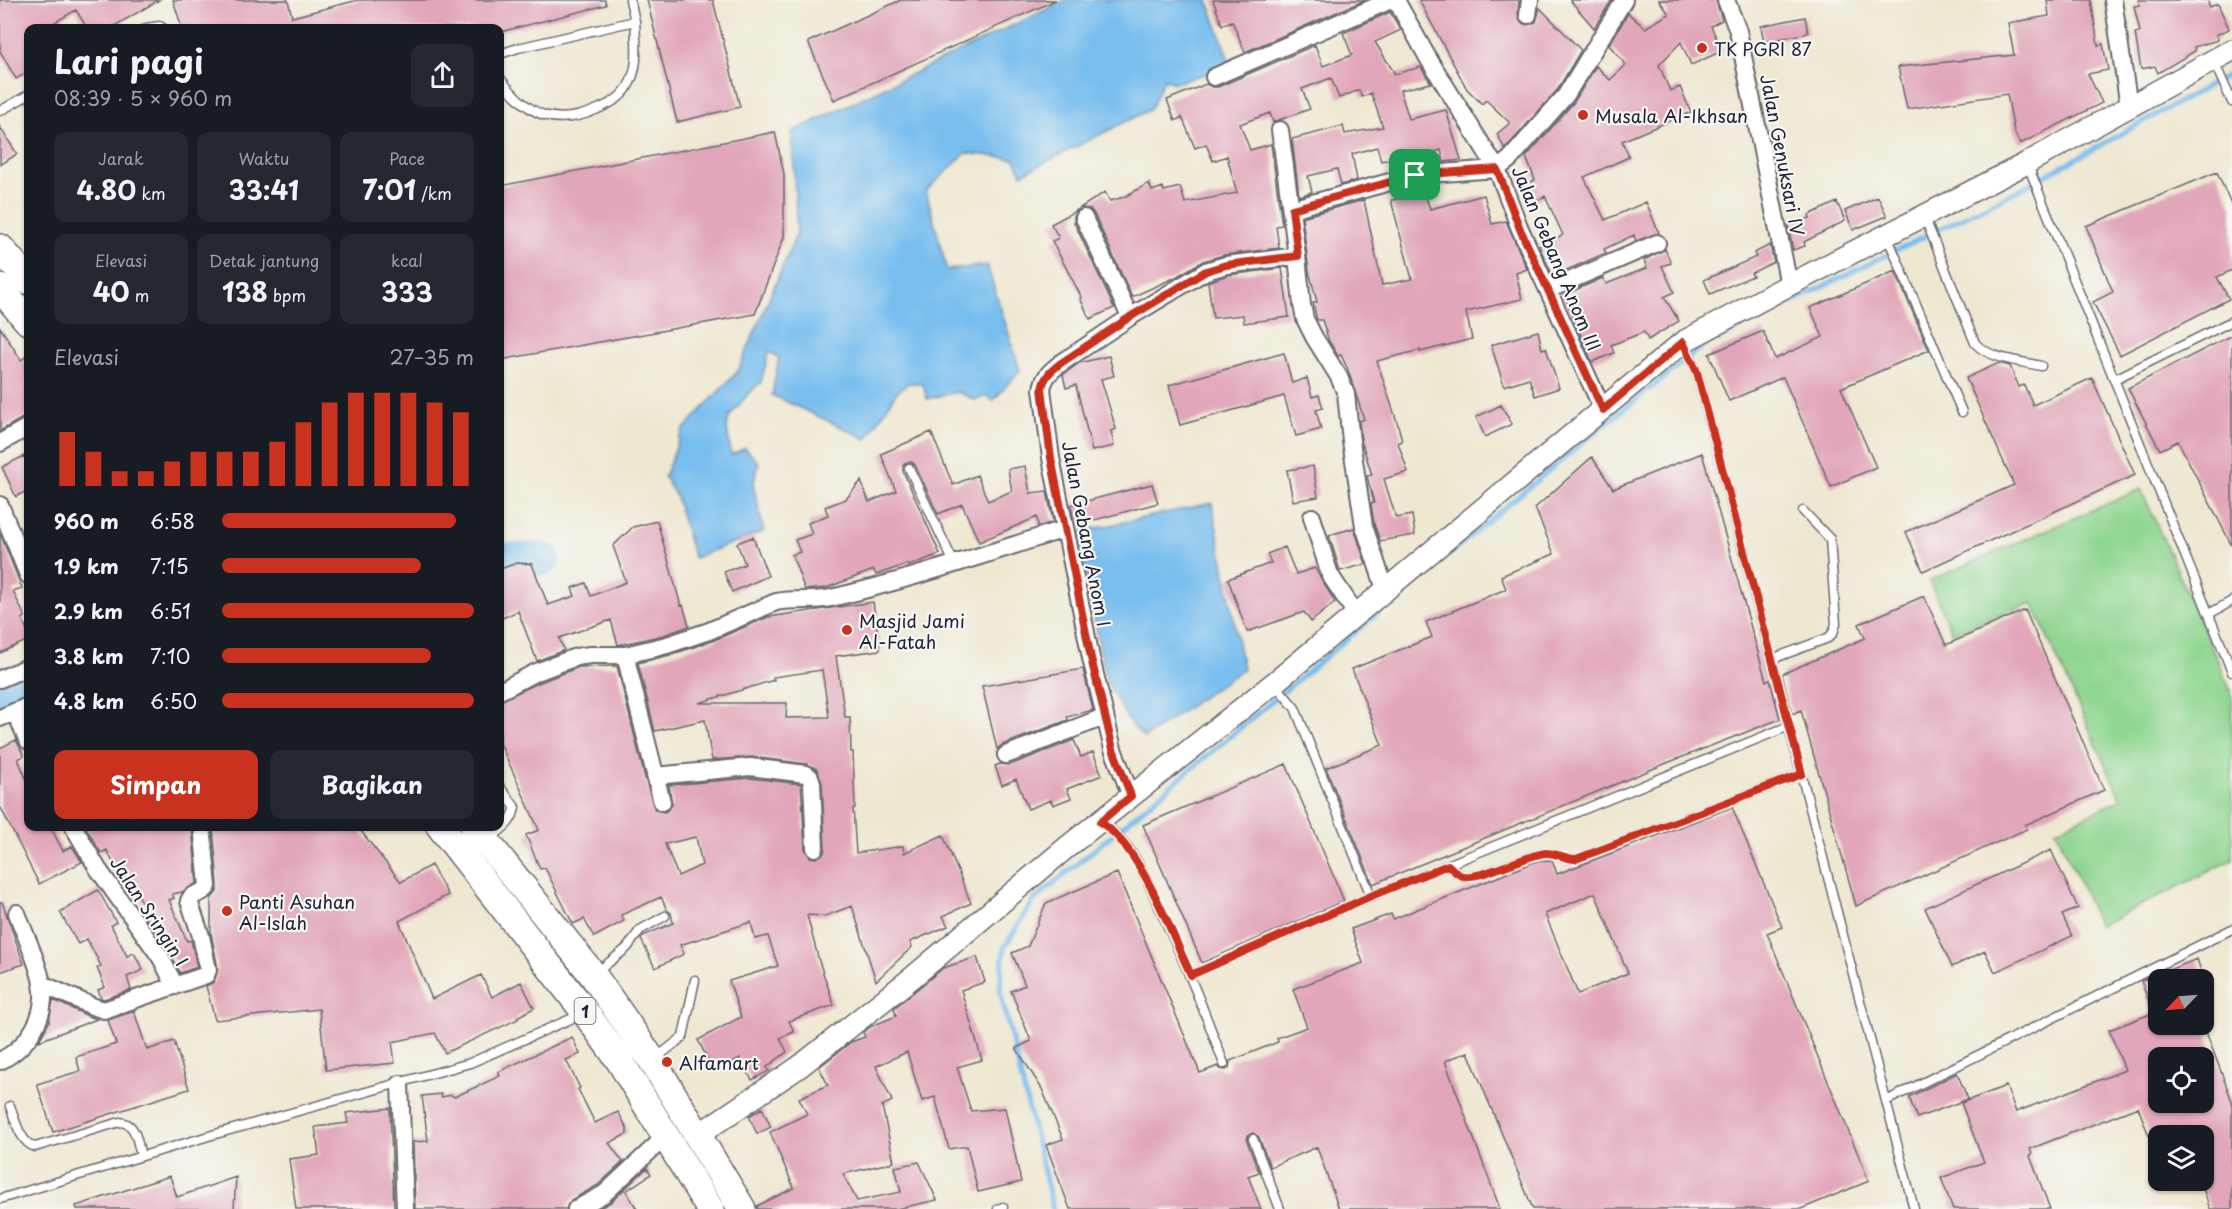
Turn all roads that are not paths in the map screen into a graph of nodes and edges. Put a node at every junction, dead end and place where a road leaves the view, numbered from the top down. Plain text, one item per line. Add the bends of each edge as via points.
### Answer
1 (630, 0) edge
2 (1394, 0) edge
3 (1624, 0) edge
4 (1726, 0) edge
5 (2113, 0) edge
6 (635, 21) junction
7 (2232, 50) edge
8 (504, 53) edge
9 (2215, 64) junction
10 (1214, 77) dead end
11 (504, 83) edge
12 (24, 97) edge
13 (2231, 100) edge
14 (2129, 107) junction
15 (0, 111) edge
16 (1280, 130) dead end
17 (2028, 165) junction
18 (1497, 169) junction
19 (1292, 209) junction
20 (1084, 218) dead end
21 (1925, 218) junction
22 (1888, 237) junction
23 (1657, 243) dead end
24 (0, 248) edge
25 (1298, 256) junction
26 (24, 275) edge
27 (1789, 285) junction
28 (1548, 290) junction
29 (2, 294) edge
30 (24, 317) edge
31 (1130, 317) junction
32 (2232, 321) edge
33 (1685, 346) junction
34 (2041, 366) dead end
35 (2115, 379) junction
36 (1603, 410) junction
37 (1962, 412) dead end
38 (24, 429) edge
39 (0, 443) edge
40 (909, 468) dead end
41 (0, 505) edge
42 (1803, 511) dead end
43 (1312, 517) dead end
44 (1065, 529) junction
45 (954, 563) junction
46 (24, 565) edge
47 (1385, 589) junction
48 (2232, 602) edge
49 (1356, 614) junction
50 (2209, 614) junction
51 (625, 655) junction
52 (1772, 659) junction
53 (24, 669) edge
54 (2232, 672) edge
55 (0, 679) edge
56 (1275, 684) junction
57 (504, 689) edge
58 (14, 712) edge
59 (1104, 717) junction
60 (1789, 726) junction
61 (24, 733) edge
62 (1006, 755) dead end
63 (1802, 774) junction
64 (655, 776) junction
65 (504, 792) edge
66 (1131, 796) junction
67 (662, 802) dead end
68 (504, 821) edge
69 (1105, 824) junction
70 (77, 831) edge
71 (202, 831) edge
72 (444, 831) edge
73 (491, 831) edge
74 (814, 848) dead end
75 (1448, 865) junction
76 (1371, 896) junction
77 (17, 913) dead end
78 (665, 916) dead end
79 (2232, 929) edge
80 (593, 975) junction
81 (1191, 975) junction
82 (695, 980) dead end
83 (42, 984) junction
84 (175, 986) junction
85 (585, 1012) junction
86 (661, 1054) junction
87 (0, 1061) edge
88 (1224, 1064) dead end
89 (400, 1084) junction
90 (1886, 1101) junction
91 (10, 1106) dead end
92 (698, 1135) junction
93 (666, 1136) junction
94 (1253, 1139) dead end
95 (141, 1156) junction
96 (0, 1200) edge
97 (405, 1209) edge
98 (576, 1209) edge
99 (710, 1209) edge
100 (742, 1209) edge
101 (1280, 1209) edge
102 (1914, 1209) edge

1 - 6 lane
2 - 10 street
2 - 18 street, Jalan Gebang Anom III
3 - 18 street via 1566,95
4 - 27 street, Jalan Genuksari IV via 1738,31
5 - 14 street
6 - 8 lane
6 - 11 lane via 637,63 627,88 615,101 583,116 549,117 527,108
7 - 9 street
9 - 13 lane
9 - 14 street
12 - 15 lane
14 - 17 street
16 - 19 street
17 - 21 street
17 - 35 lane
18 - 19 street via 1415,175
18 - 28 street, Jalan Gebang Anom III
19 - 25 street
20 - 31 street
21 - 22 street
21 - 34 lane via 1975,343 1989,353
22 - 27 street
22 - 37 lane
23 - 28 street
24 - 26 highway
25 - 31 street via 1213,268
25 - 47 street via 1305,319 1346,394 1364,526
27 - 33 street
28 - 36 street, Jalan Gebang Anom III
29 - 30 highway
31 - 44 street, Jalan Gebang Anom I via 1061,363 1043,382 1051,458
32 - 35 lane
33 - 36 street
33 - 52 lane via 1697,372
35 - 50 lane
36 - 47 street
38 - 39 street
40 - 45 lane
41 - 46 street
42 - 52 lane via 1832,544 1836,624 1828,638
43 - 49 street via 1330,575
44 - 45 street
44 - 59 street, Jalan Gebang Anom I
45 - 51 street via 828,599 776,602 683,641
47 - 49 street
48 - 50 lane
49 - 56 street
50 - 54 lane
51 - 57 street via 576,657
51 - 64 street
52 - 60 lane
53 - 55 street
56 - 66 street
56 - 76 lane via 1295,708
58 - 61 street
59 - 62 street
59 - 66 street, Jalan Gebang Anom I
60 - 63 lane
60 - 75 lane
63 - 75 lane via 1576,859 1548,853 1464,876
63 - 90 lane
64 - 67 street
64 - 74 street via 750,767 806,774 812,783
65 - 68 lane via 515,807 514,814
66 - 69 street
69 - 81 lane via 1141,867
69 - 92 street via 1021,885 799,1067
70 - 84 street, Jalan Sringin I via 98,869 161,958
71 - 84 street via 208,886 191,897 189,903 201,936 207,970 204,977
72 - 85 highway, 1
73 - 80 highway, 1
75 - 76 lane
76 - 81 lane
77 - 83 street
78 - 80 lane via 640,930 627,948
79 - 90 lane
80 - 86 highway, 1
81 - 88 lane
82 - 86 lane via 686,1032
83 - 84 street via 104,1010
83 - 87 street via 35,1026 23,1045
85 - 89 lane via 470,1063
85 - 93 highway, 1
86 - 92 highway, 1
89 - 95 lane
89 - 97 street
90 - 102 lane
91 - 95 lane via 28,1145 35,1147 127,1122 133,1127
92 - 100 highway, 1
93 - 98 street via 604,1194
93 - 99 highway, 1
94 - 101 lane
95 - 96 lane

